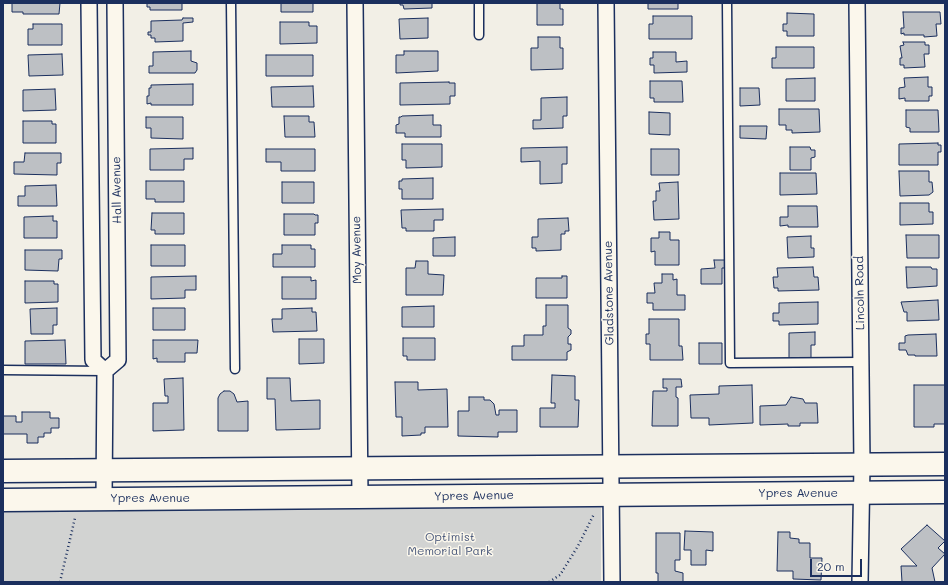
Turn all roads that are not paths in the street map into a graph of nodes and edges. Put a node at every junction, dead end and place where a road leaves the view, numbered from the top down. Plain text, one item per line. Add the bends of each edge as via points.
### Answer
1 (89, 3) edge
2 (115, 3) edge
3 (231, 3) edge
4 (355, 3) edge
5 (479, 3) edge
6 (606, 3) edge
7 (726, 3) edge
8 (857, 3) edge
9 (479, 34) dead end
10 (861, 362) junction
11 (3, 370) edge
12 (234, 370) dead end
13 (105, 371) junction
14 (862, 464) junction
15 (945, 464) edge
16 (611, 466) junction
17 (360, 469) junction
18 (3, 471) edge
19 (104, 471) junction
20 (945, 492) edge
21 (862, 493) junction
22 (611, 494) junction
23 (360, 497) junction
24 (104, 498) junction
25 (3, 500) edge
26 (612, 582) edge
27 (860, 582) edge

1 - 13 street via 93,360
2 - 13 street, Hall Avenue via 118,360
3 - 12 lane
4 - 17 street, Moy Avenue
5 - 9 lane
6 - 16 street, Gladstone Avenue
7 - 10 lane via 730,363
8 - 10 street, Lincoln Road
10 - 14 street, Lincoln Road
11 - 13 lane
13 - 19 street
14 - 15 main road
14 - 16 main road
14 - 21 street, Lincoln Road
16 - 17 main road
16 - 22 street, Gladstone Avenue
17 - 19 main road
17 - 23 street, Moy Avenue
18 - 19 main road
19 - 24 street
20 - 21 main road, Ypres Avenue
21 - 22 main road, Ypres Avenue
21 - 27 street, Lincoln Road
22 - 23 main road, Ypres Avenue
22 - 26 street, Gladstone Avenue
23 - 24 main road, Ypres Avenue
24 - 25 main road, Ypres Avenue

